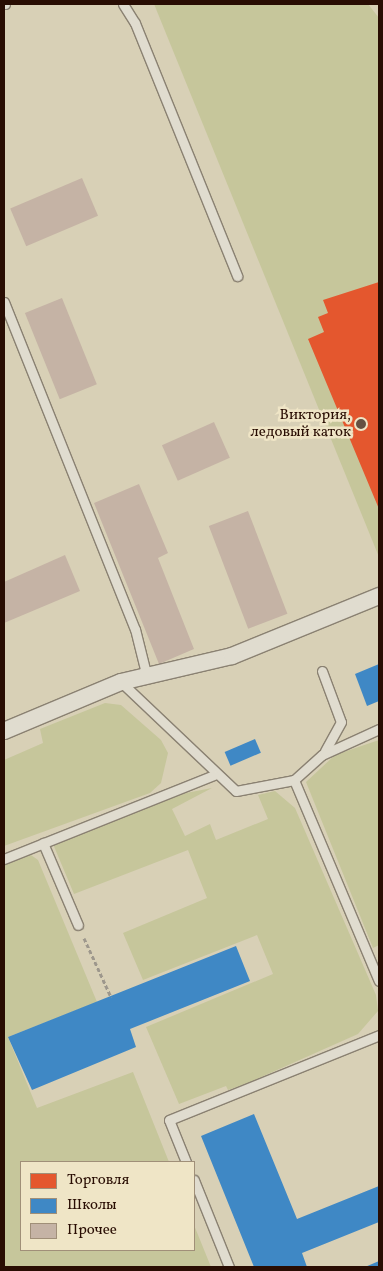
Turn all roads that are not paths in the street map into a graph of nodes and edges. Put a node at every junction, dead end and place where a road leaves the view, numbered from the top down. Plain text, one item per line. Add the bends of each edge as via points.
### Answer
1 (123, 4) edge
2 (237, 276) dead end
3 (4, 302) edge
4 (379, 596) edge
5 (322, 671) dead end
6 (140, 678) junction
7 (121, 682) junction
8 (379, 729) edge
9 (4, 731) edge
10 (322, 755) junction
11 (214, 774) junction
12 (294, 780) junction
13 (44, 843) junction
14 (4, 859) edge
15 (78, 925) road end
16 (379, 981) edge
17 (379, 1035) edge
18 (186, 1161) edge
19 (195, 1182) edge
20 (229, 1267) edge

1 - 2 lane via 136,24
3 - 6 lane via 135,630 145,669
4 - 6 street via 232,656
5 - 10 lane via 341,722
6 - 7 street
7 - 9 street
7 - 11 lane
8 - 10 lane
10 - 12 lane
11 - 12 lane via 236,791
11 - 13 lane
12 - 16 lane
13 - 14 lane
13 - 15 lane
17 - 18 lane via 169,1120
19 - 20 lane

